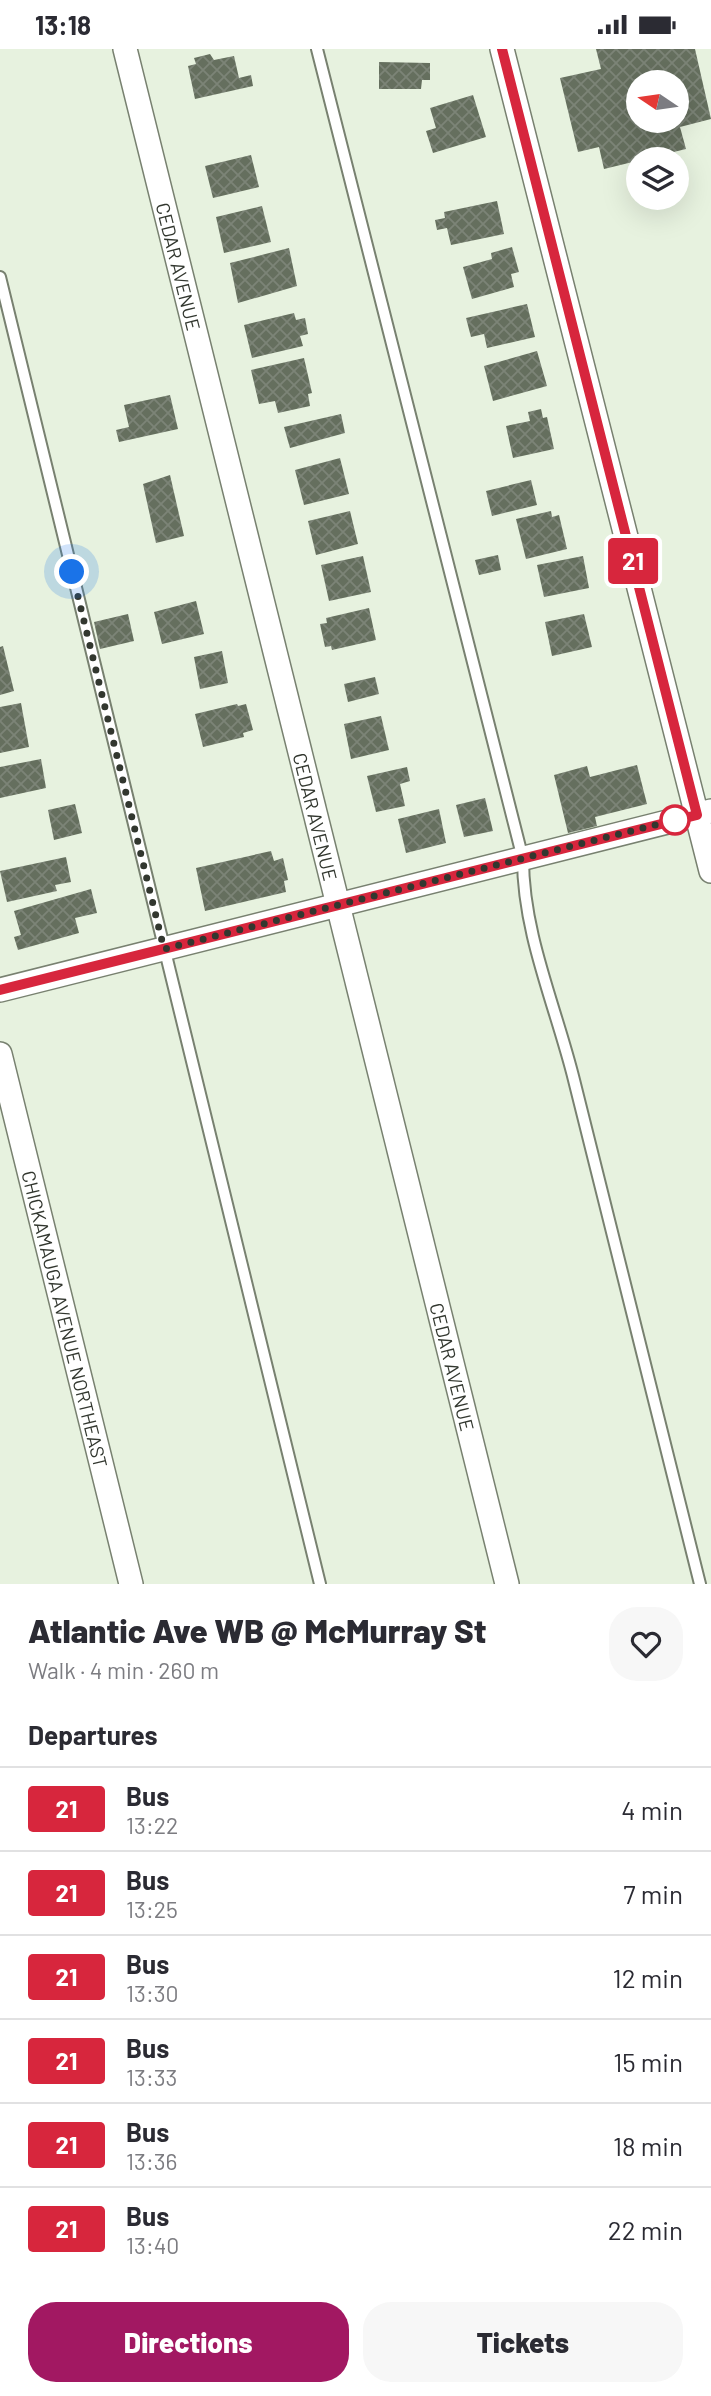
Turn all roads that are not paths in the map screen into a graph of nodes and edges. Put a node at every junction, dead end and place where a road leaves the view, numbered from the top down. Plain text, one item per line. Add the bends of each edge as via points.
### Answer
1 (125, 49) edge
2 (317, 49) edge
3 (502, 49) edge
4 (0, 277) edge
5 (704, 813) edge
6 (523, 859) junction
7 (711, 871) edge
8 (338, 903) junction
9 (164, 949) junction
10 (0, 990) edge
11 (0, 1054) edge
12 (131, 1584) edge
13 (320, 1584) edge
14 (507, 1584) edge
15 (700, 1584) edge

1 - 8 street, CEDAR AVENUE
2 - 6 lane
3 - 5 street
4 - 9 lane
5 - 6 street
5 - 7 street
6 - 8 street
6 - 15 lane via 529,921 572,1071
8 - 9 street
8 - 14 street, CEDAR AVENUE
9 - 10 street
9 - 13 lane
11 - 12 street, CHICKAMAUGA AVENUE NORTHEAST

